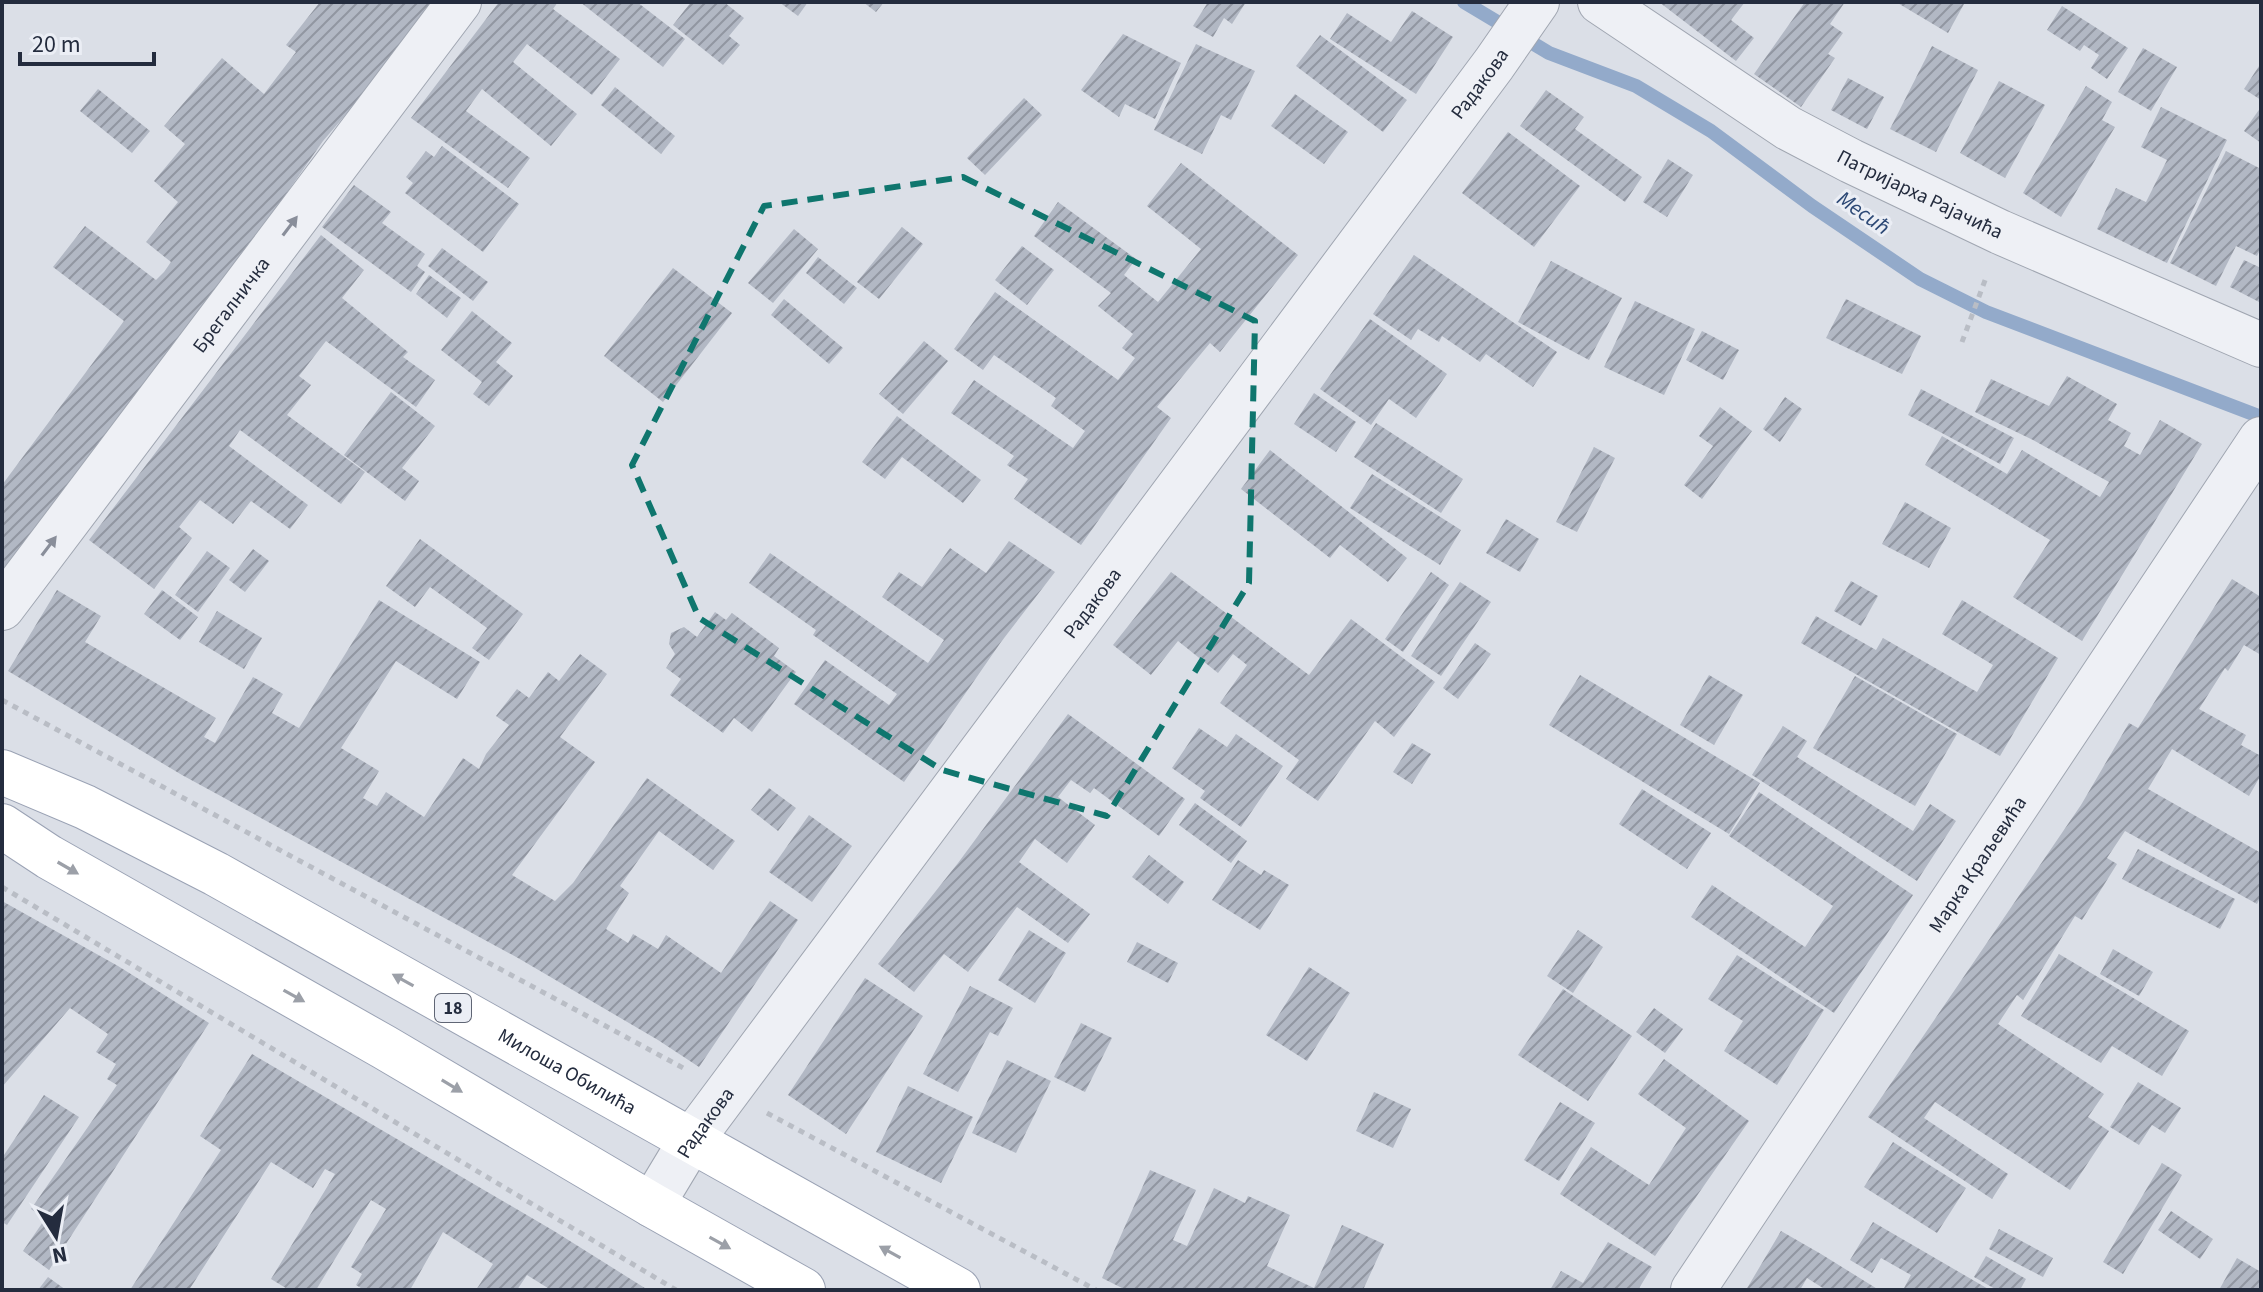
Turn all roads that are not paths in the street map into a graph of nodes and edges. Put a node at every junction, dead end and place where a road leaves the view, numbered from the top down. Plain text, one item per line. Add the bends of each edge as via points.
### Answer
1 (459, 2) edge
2 (1600, 2) edge
3 (1534, 7) edge
4 (2261, 345) edge
5 (2256, 448) edge
6 (2, 608) edge
7 (2, 772) edge
8 (2, 826) edge
9 (690, 1142) junction
10 (652, 1205) junction
11 (803, 1290) edge
12 (958, 1290) edge
13 (1693, 1290) edge

6 -> 1 street, Брегалничка
2 - 4 street, Патријарха Рајачића via 1788,128 1851,161
3 - 9 street, Радакова
5 - 13 street, Марка Краљевића
9 -> 7 main road, Милоша Обилића / 18 via 216,874 85,807
8 -> 10 main road
9 - 10 street, Радакова
12 -> 9 main road, Милоша Обилића / 18
10 -> 11 main road

